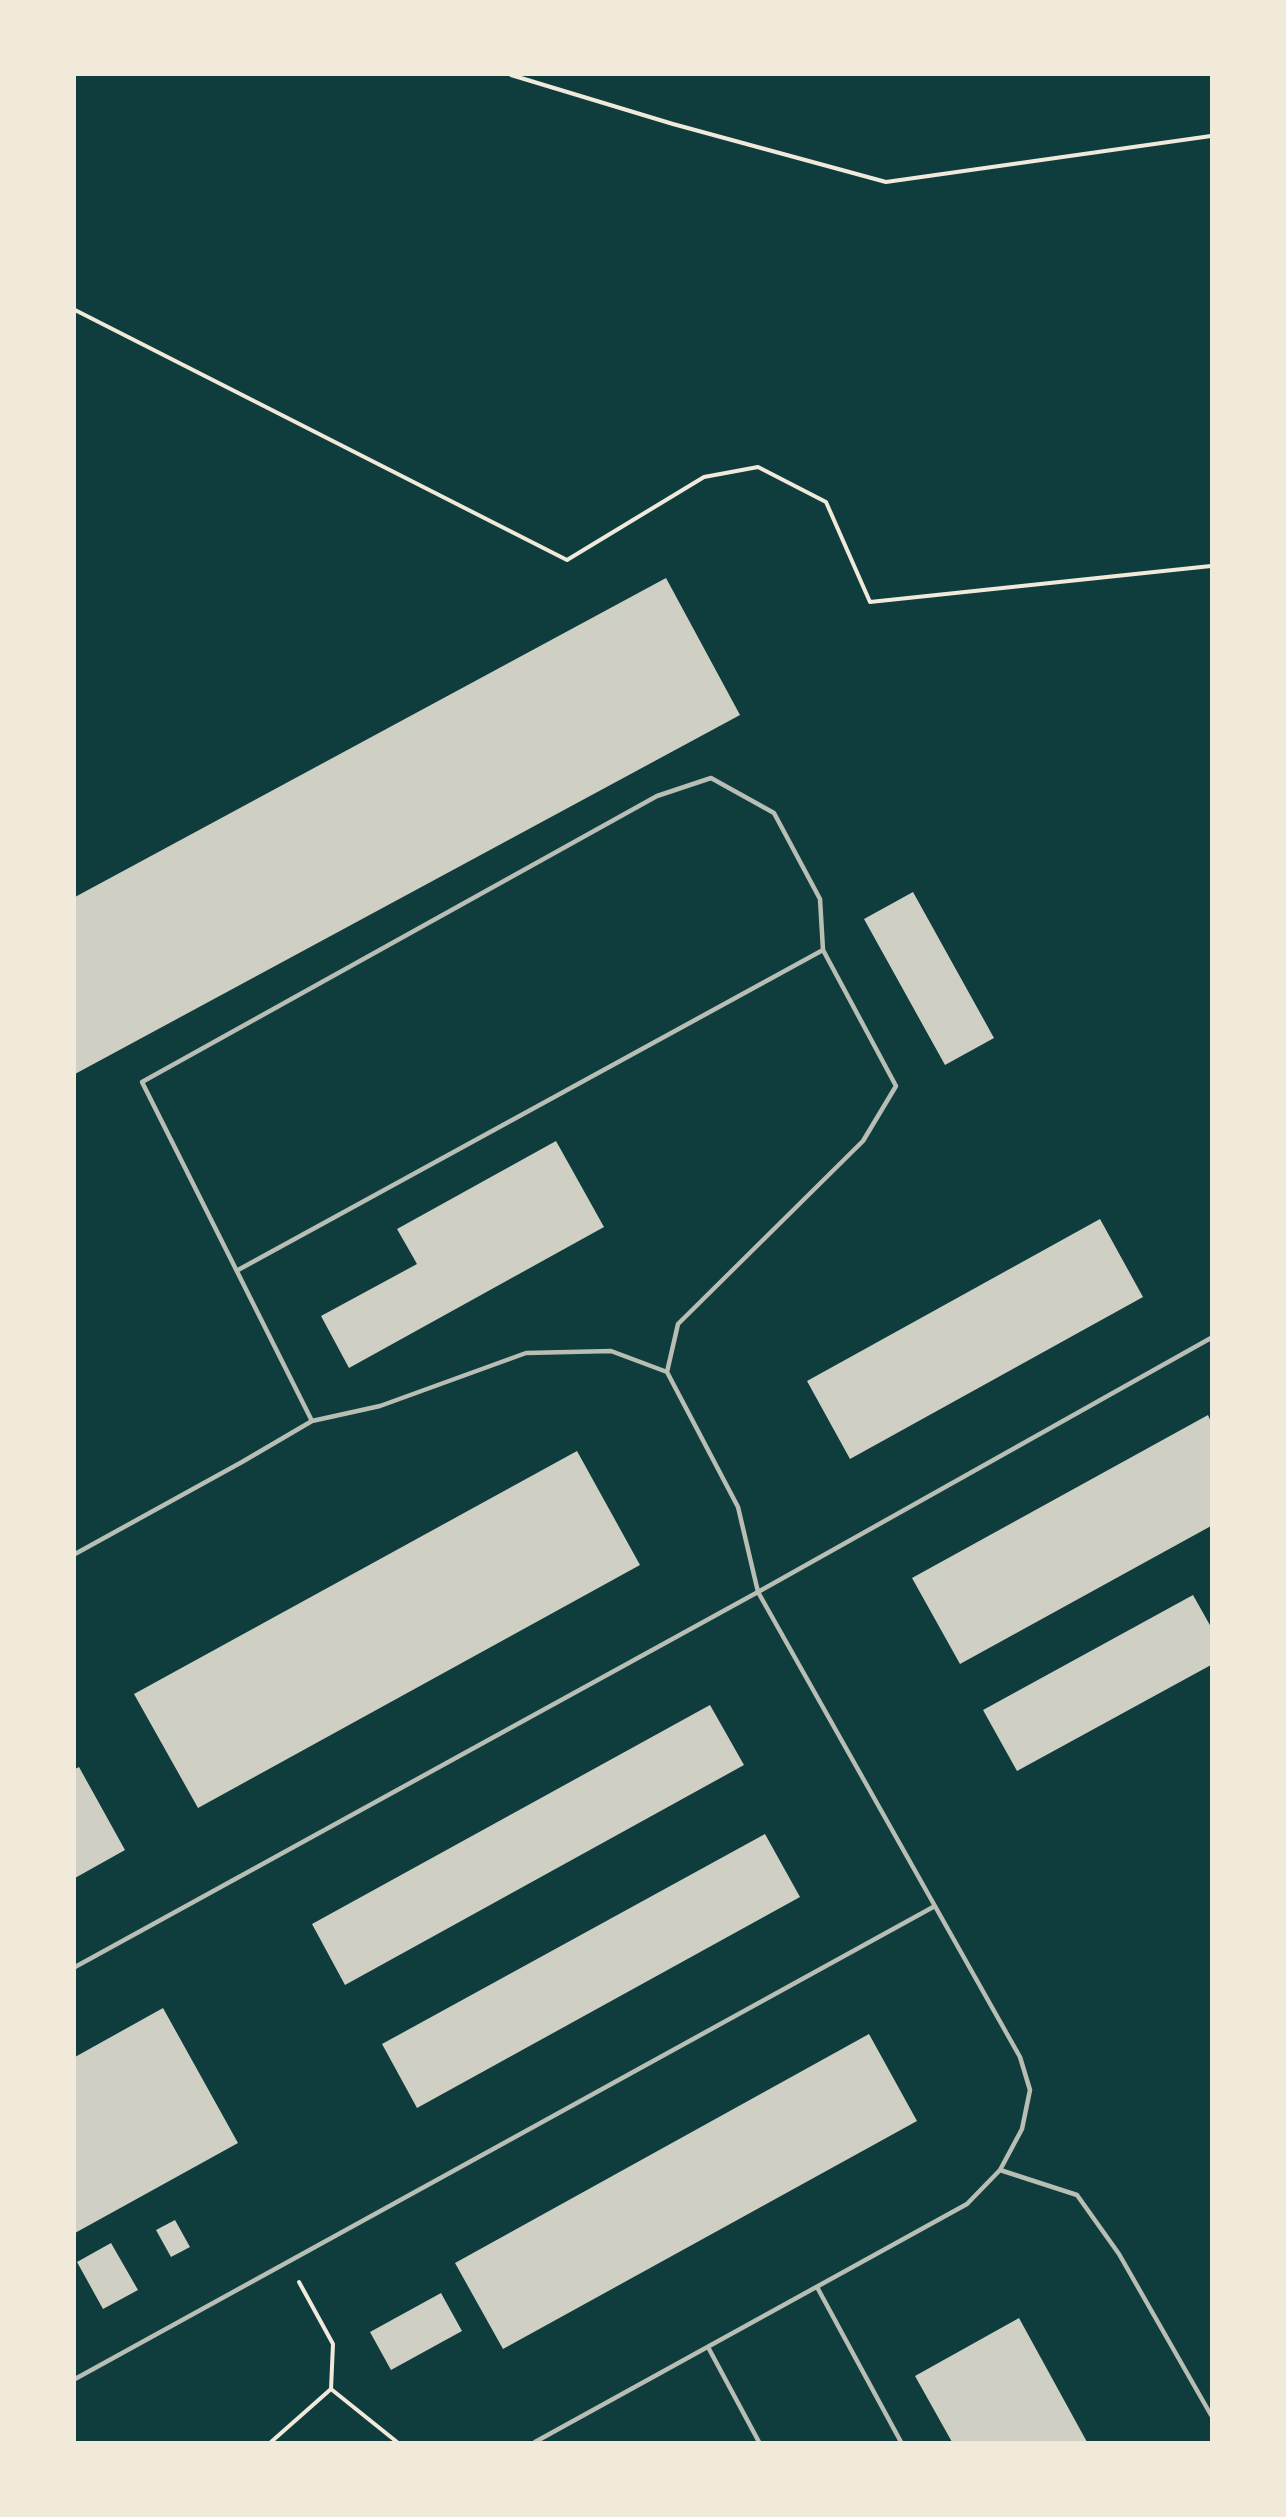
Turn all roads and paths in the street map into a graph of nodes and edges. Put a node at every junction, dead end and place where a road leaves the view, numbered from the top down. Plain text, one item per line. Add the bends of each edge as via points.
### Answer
1 (511, 75) edge
2 (1211, 136) edge
3 (75, 310) edge
4 (1211, 566) edge
5 (823, 950) junction
6 (238, 1270) junction
7 (1211, 1338) edge
8 (667, 1372) junction
9 (312, 1421) junction
10 (75, 1554) edge
11 (758, 1592) junction
12 (935, 1906) junction
13 (75, 1967) edge
14 (1000, 2170) junction
15 (288, 2262) junction
16 (817, 2287) junction
17 (708, 2347) junction
18 (75, 2379) edge
19 (331, 2389) junction
20 (1211, 2415) edge
21 (271, 2442) edge
22 (397, 2442) edge
23 (535, 2442) edge
24 (759, 2442) edge
25 (901, 2442) edge

1 - 2 path via 886,182
3 - 4 path via 567,560 704,477 758,467 826,502 870,602
5 - 6 lane
5 - 6 lane via 820,899 774,813 711,778 657,796 142,1082
5 - 8 lane via 896,1086 863,1142 678,1324
6 - 9 lane
7 - 11 lane
8 - 9 lane via 611,1351 526,1353 381,1406
8 - 11 lane via 738,1507
9 - 10 lane
11 - 12 lane
11 - 13 lane
12 - 14 lane via 1020,2057 1030,2090 1022,2129
12 - 15 lane
14 - 16 lane via 967,2204
14 - 20 lane via 1077,2195 1119,2254
15 - 18 lane
15 - 19 path via 333,2344
16 - 17 lane
16 - 25 lane
17 - 23 lane
17 - 24 lane
19 - 21 path
19 - 22 path

